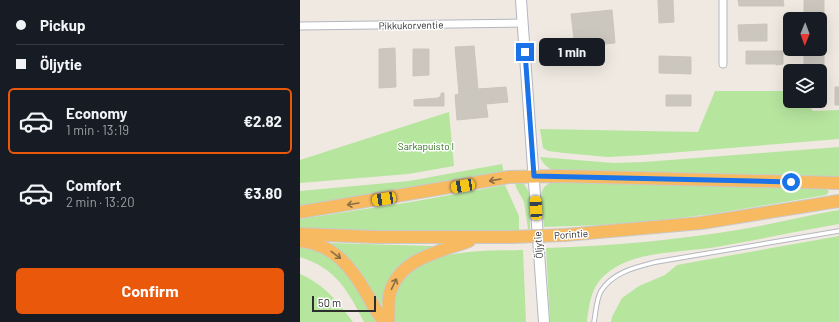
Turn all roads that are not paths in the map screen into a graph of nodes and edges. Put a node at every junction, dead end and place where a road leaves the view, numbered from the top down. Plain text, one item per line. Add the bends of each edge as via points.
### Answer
1 (521, 0) edge
2 (723, 0) edge
3 (523, 23) junction
4 (300, 26) edge
5 (723, 64) dead end
6 (534, 176) junction
7 (839, 183) edge
8 (839, 201) edge
9 (300, 212) edge
10 (839, 231) edge
11 (300, 234) edge
12 (478, 238) junction
13 (300, 241) edge
14 (385, 322) edge
15 (388, 322) edge
16 (544, 322) edge
17 (594, 322) edge

1 - 3 main road, Öljytie
2 - 5 street
3 - 4 street, Pikkukorventie
3 - 6 main road, Öljytie
6 - 7 highway
6 -> 9 highway
6 - 16 main road, Öljytie
8 - 12 highway, Porintie, bridge via 701,223 565,235
10 - 17 lane via 656,262 622,272 601,291
11 - 12 highway, Porintie
15 -> 12 highway via 392,289 400,273 407,266 428,255
13 -> 14 highway via 325,248 345,262

